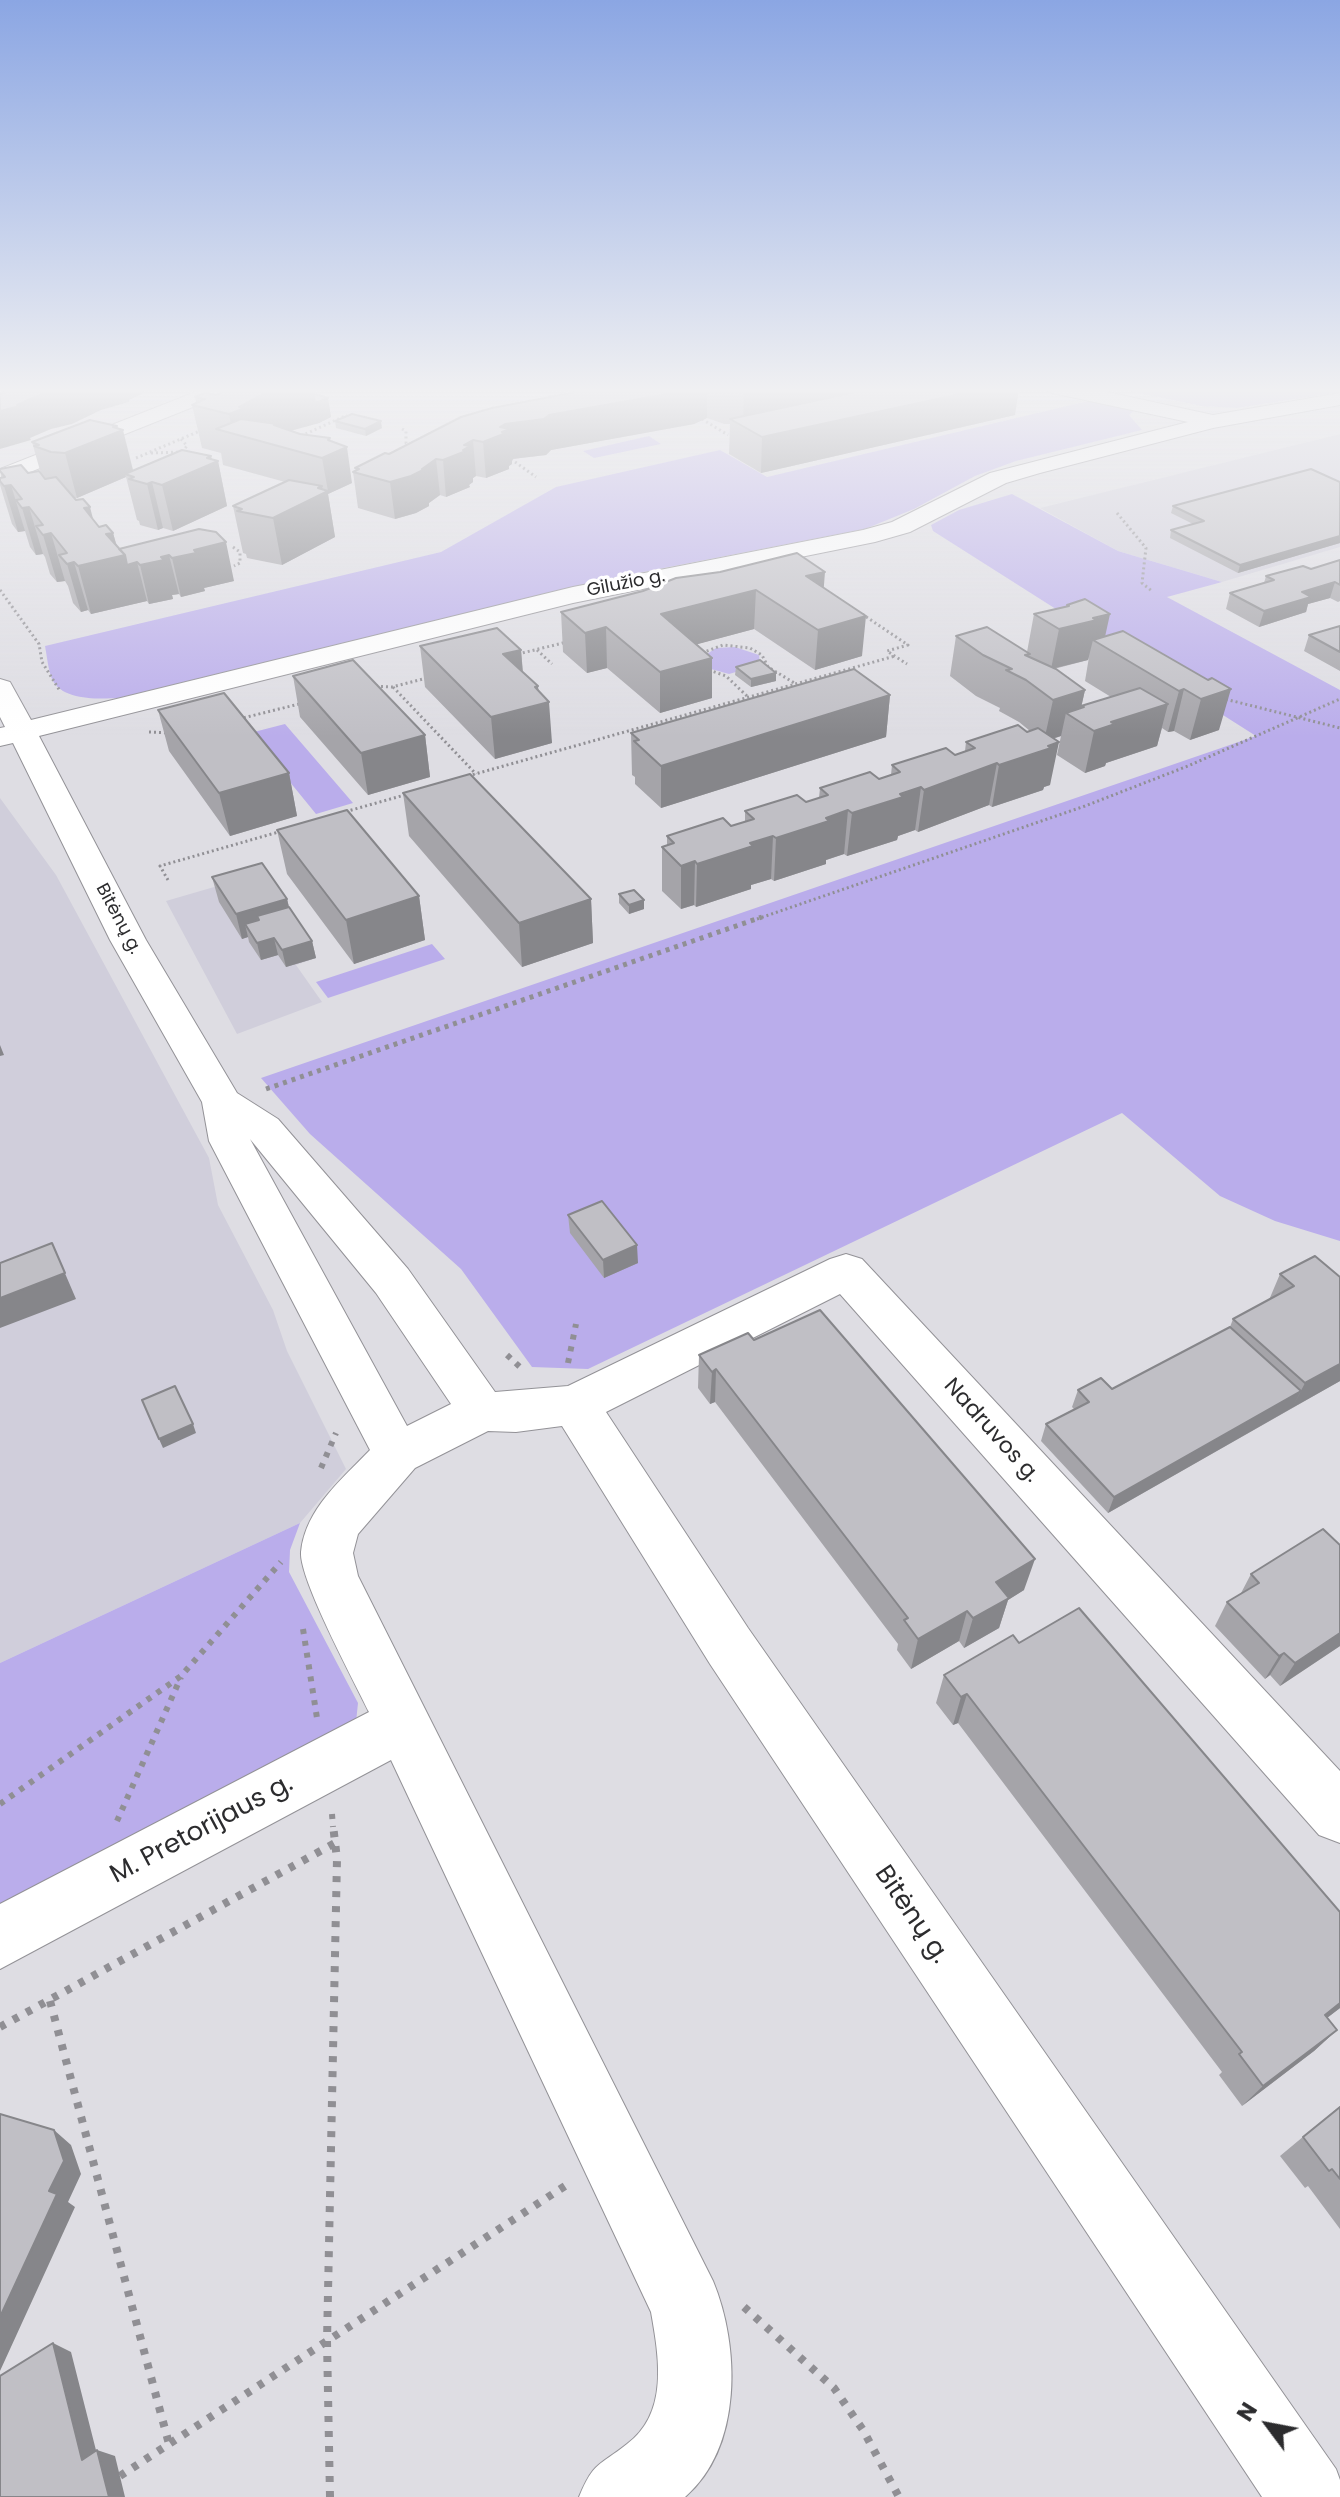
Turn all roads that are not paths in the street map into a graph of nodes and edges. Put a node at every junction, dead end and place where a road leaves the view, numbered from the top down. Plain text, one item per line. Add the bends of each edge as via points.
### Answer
1 (947, 504) edge
2 (0, 688) edge
3 (11, 734) edge
4 (243, 1096) junction
5 (575, 1405) junction
6 (482, 1411) junction
7 (397, 1454) junction
8 (404, 1723) junction
9 (1340, 1814) edge
10 (0, 1938) edge
11 (618, 2497) edge
12 (1308, 2497) edge

1 - 3 street, Gilužio g. via 901,527 866,537 573,595
2 - 3 street, Bitėnų g.
3 - 4 street, Bitėnų g. via 128,940
4 - 6 street, Bitėnų g. via 264,1129 392,1281
4 - 7 street, Bitėnų g. via 230,1141
5 - 6 street
5 - 9 street, Nadruvos g. via 846,1271
5 - 12 street, Bitėnų g. via 729,1646
6 - 7 street
7 - 8 street via 344,1511 327,1553 332,1578
8 - 10 street, M. Pretorijaus g.
8 - 11 street via 687,2307 697,2357 685,2430 668,2460

